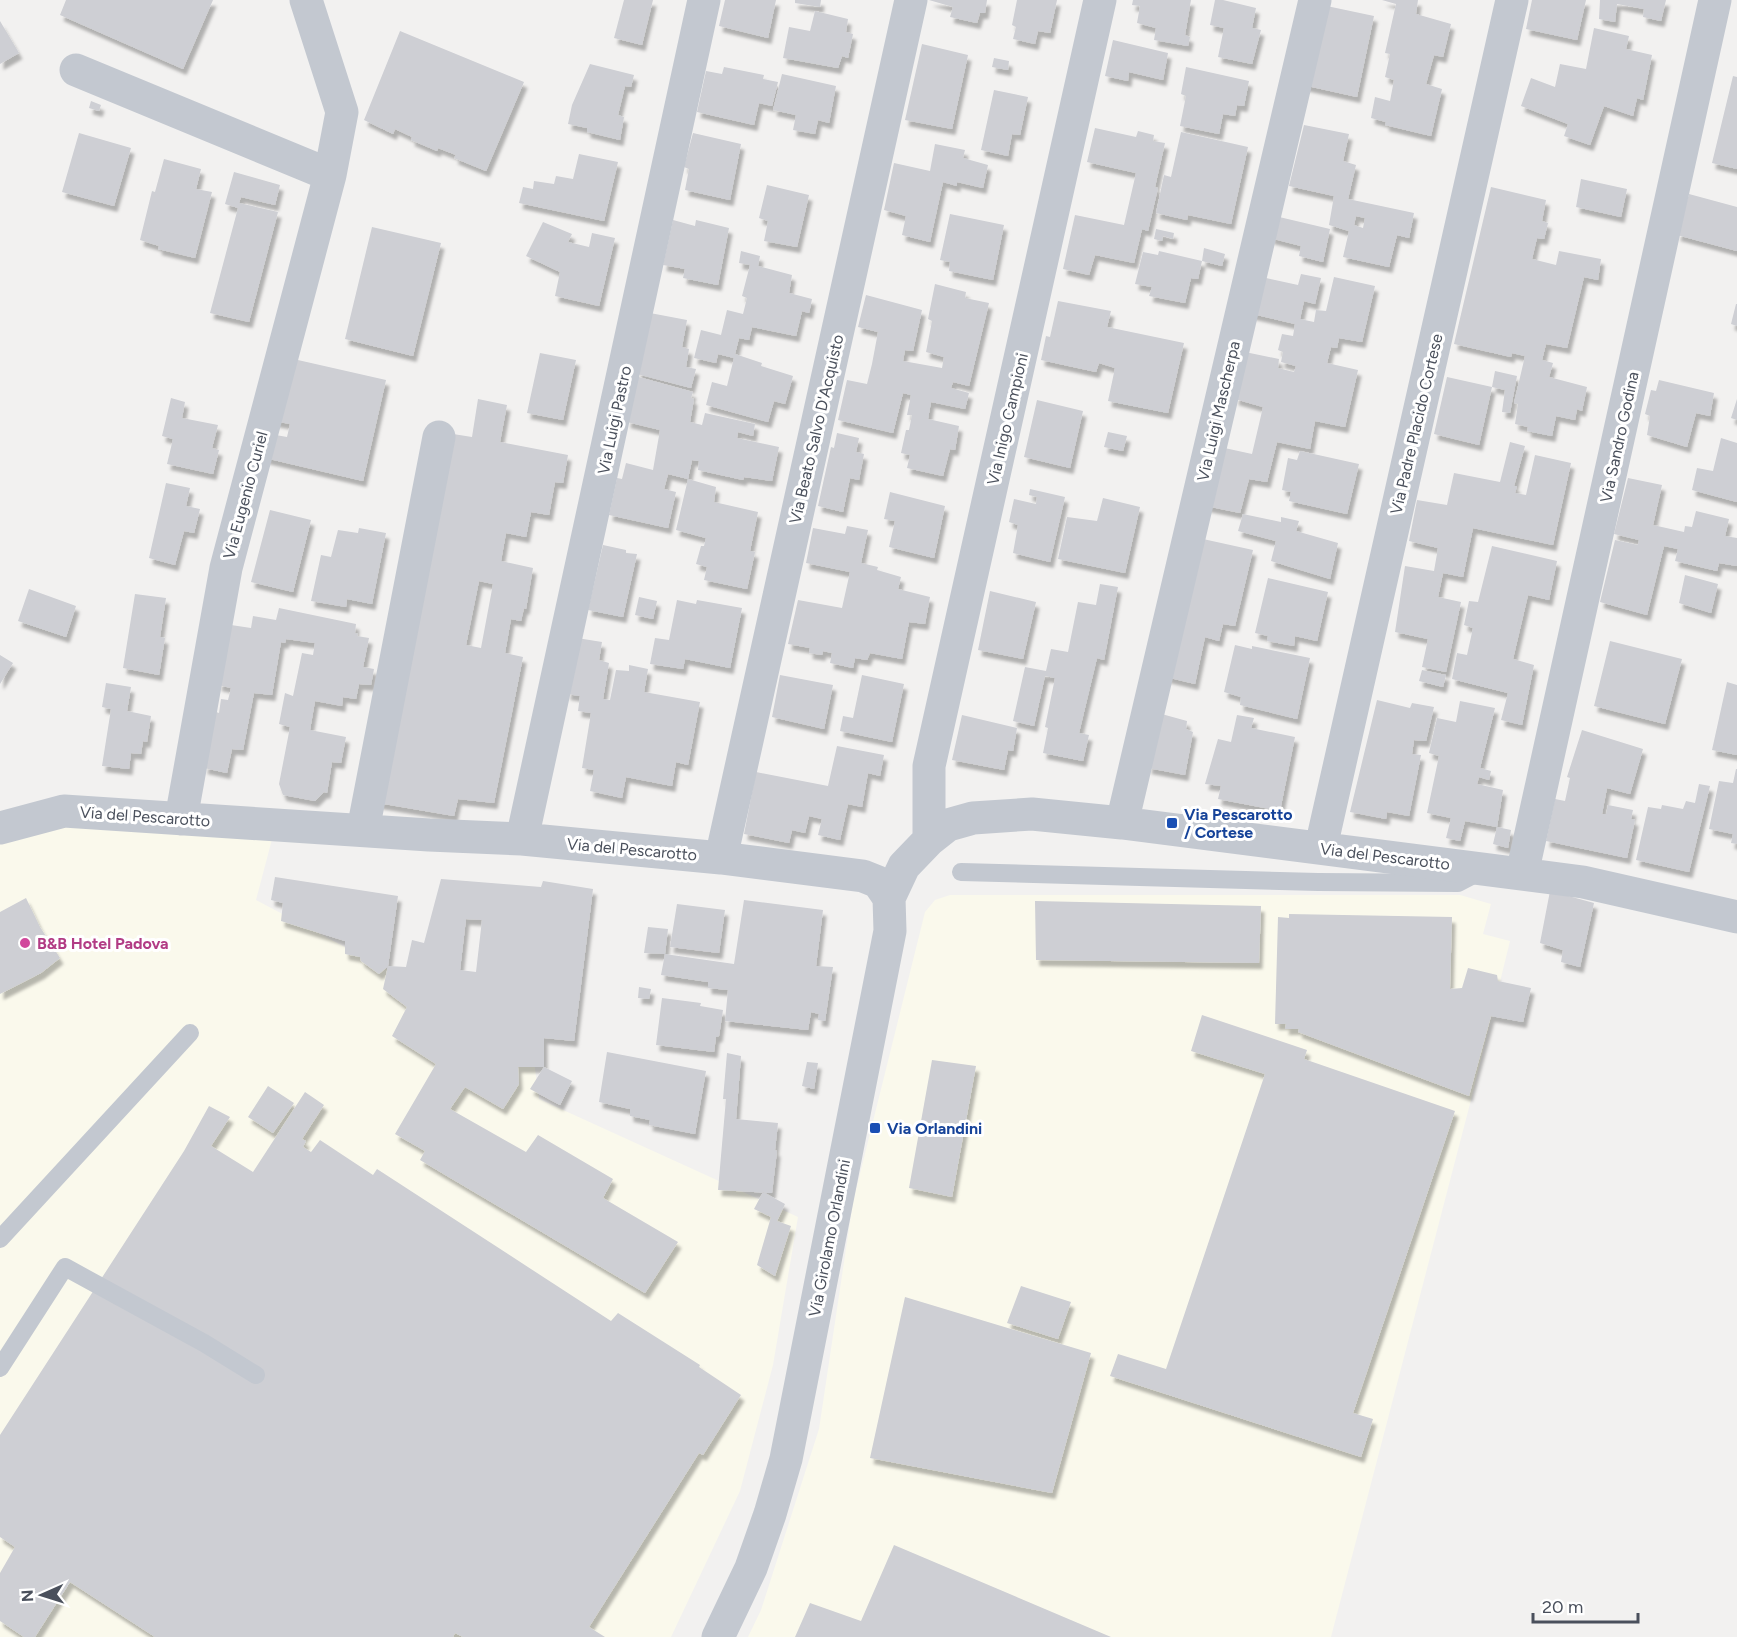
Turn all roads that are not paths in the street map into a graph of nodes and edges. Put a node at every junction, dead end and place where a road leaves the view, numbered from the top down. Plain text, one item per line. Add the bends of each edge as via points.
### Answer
1 (306, 0) edge
2 (704, 0) edge
3 (911, 0) edge
4 (1100, 0) edge
5 (1315, 0) edge
6 (1512, 0) edge
7 (1715, 0) edge
8 (76, 70) dead end
9 (330, 175) junction
10 (439, 437) dead end
11 (181, 819) junction
12 (1122, 823) junction
13 (0, 828) edge
14 (363, 830) junction
15 (522, 839) junction
16 (928, 840) junction
17 (1321, 848) junction
18 (721, 858) junction
19 (1485, 869) junction
20 (961, 872) dead end
21 (1522, 874) junction
22 (1318, 882) junction
23 (889, 898) junction
24 (1737, 917) edge
25 (190, 1033) dead end
26 (0, 1239) edge
27 (0, 1368) edge
28 (256, 1375) dead end
29 (718, 1637) edge

1 - 9 street, Via Eugenio Curiel via 342,112
2 - 15 street, Via Luigi Pastro
3 - 18 street, Via Beato Salvo D'Acquisto
4 - 16 street, Via Inigo Campioni via 929,766
5 - 12 street, Via Luigi Mascherpa
6 - 17 street, Via Padre Placido Cortese
7 - 21 street, Via Sandro Godina
8 - 9 street
9 - 11 street, Via Eugenio Curiel via 226,568
10 - 14 street
11 - 13 street, Via del Pescarotto via 64,811
11 - 14 street, Via del Pescarotto
12 - 16 street, Via del Pescarotto via 1032,814 973,818 948,825
12 - 17 street, Via del Pescarotto
14 - 15 street, Via del Pescarotto
15 - 18 street, Via del Pescarotto
16 - 23 street, Via Girolamo Orlandini via 904,866
17 - 19 street, Via del Pescarotto
17 - 22 lane
18 - 23 street, Via del Pescarotto via 863,876 878,882
19 - 21 street, Via del Pescarotto
19 - 22 lane via 1458,883
20 - 22 lane
21 - 24 street, Via del Pescarotto via 1584,882
23 - 29 street, Via Girolamo Orlandini via 890,930 786,1459 751,1568
25 - 26 lane
27 - 28 lane via 65,1267 204,1342

